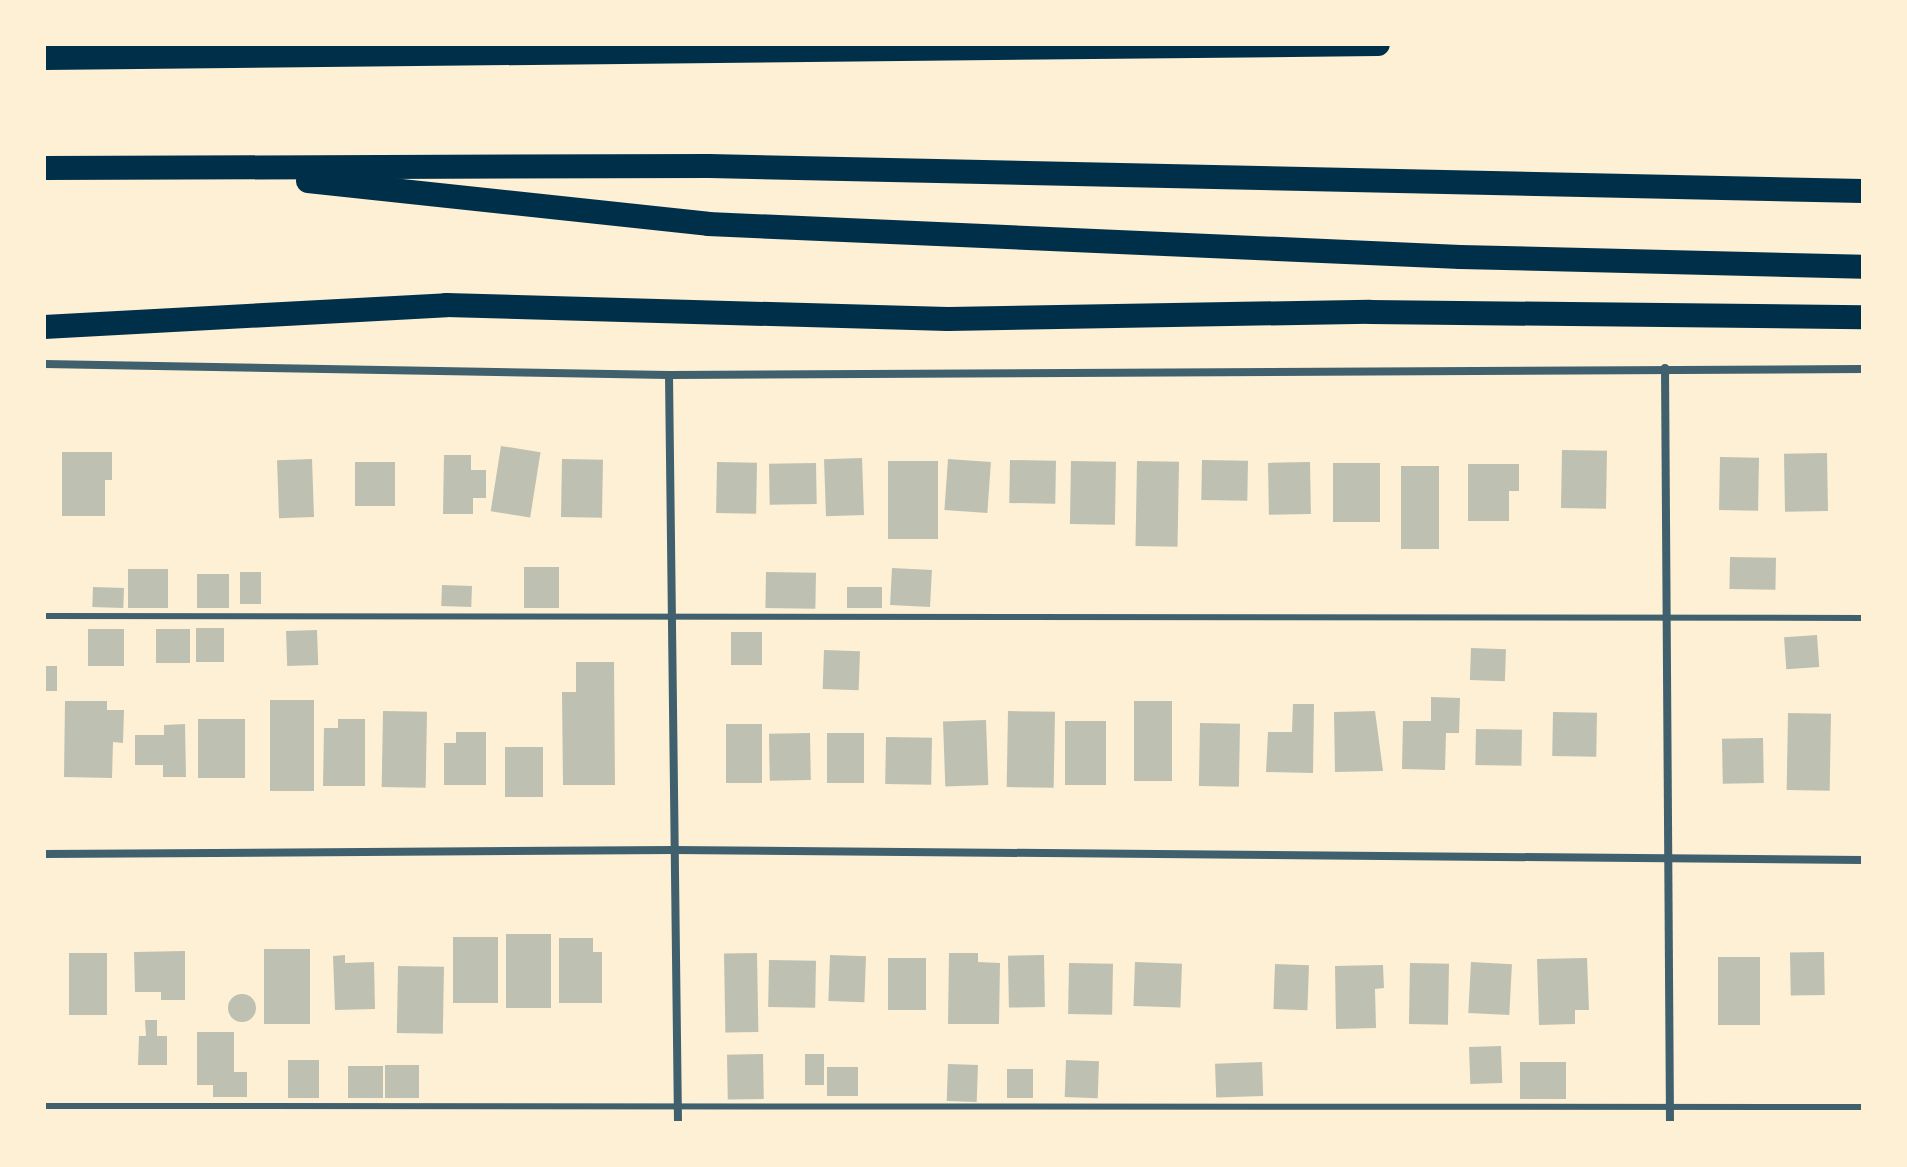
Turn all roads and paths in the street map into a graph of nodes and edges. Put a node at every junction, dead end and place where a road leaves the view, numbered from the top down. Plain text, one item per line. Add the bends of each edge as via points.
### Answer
1 (1378, 44) edge
2 (44, 58) edge
3 (44, 168) edge
4 (190, 169) junction
5 (1863, 191) edge
6 (1863, 267) edge
7 (1863, 317) edge
8 (44, 327) edge
9 (44, 364) edge
10 (1665, 368) junction
11 (1863, 369) edge
12 (669, 375) junction
13 (671, 615) junction
14 (44, 616) edge
15 (1667, 617) junction
16 (1863, 618) edge
17 (674, 850) junction
18 (44, 854) edge
19 (1669, 859) junction
20 (1863, 860) edge
21 (44, 1106) edge
22 (678, 1106) junction
23 (1670, 1106) junction
24 (1863, 1107) edge
25 (678, 1123) edge
26 (1670, 1123) edge

1 - 2 highway
3 - 4 highway
4 - 5 highway via 709,166
4 - 6 highway via 708,224 1460,257
7 - 8 highway via 1370,312 948,319 446,305
9 - 12 street
10 - 11 street
10 - 12 street
10 - 15 street
12 - 13 street
13 - 14 lane
13 - 15 lane
13 - 17 street
15 - 16 lane
15 - 19 street
17 - 18 street
17 - 19 street
17 - 22 street
19 - 20 street
19 - 23 street
21 - 22 lane
22 - 23 lane
22 - 25 street
23 - 24 lane
23 - 26 street

